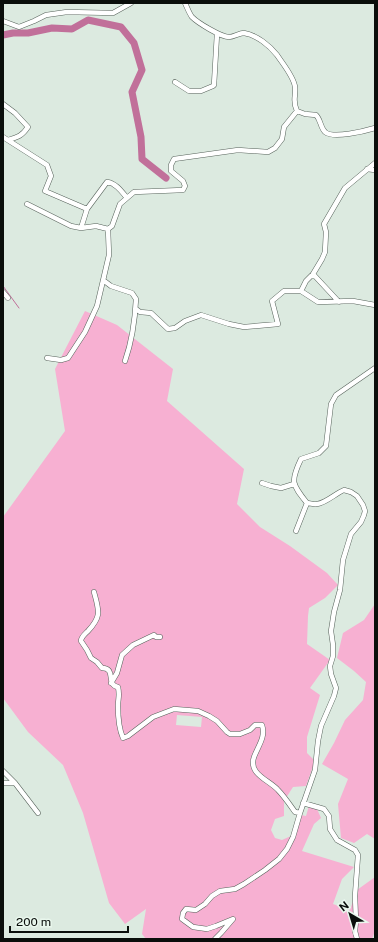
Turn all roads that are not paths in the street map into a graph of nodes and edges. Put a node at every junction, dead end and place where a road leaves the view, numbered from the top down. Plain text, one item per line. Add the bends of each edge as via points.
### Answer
1 (131, 3) edge
2 (185, 3) edge
3 (3, 21) edge
4 (217, 34) junction
5 (174, 82) dead end
6 (3, 104) edge
7 (297, 111) junction
8 (375, 128) edge
9 (3, 136) edge
10 (8, 140) junction
11 (375, 163) edge
12 (367, 169) junction
13 (375, 170) edge
14 (127, 198) junction
15 (27, 204) dead end
16 (87, 209) junction
17 (81, 228) junction
18 (108, 229) junction
19 (313, 274) junction
20 (103, 280) junction
21 (301, 291) junction
22 (3, 292) edge
23 (8, 298) dead end
24 (339, 302) junction
25 (375, 305) edge
26 (136, 309) junction
27 (47, 358) dead end
28 (124, 360) dead end
29 (375, 368) edge
30 (262, 483) dead end
31 (294, 484) junction
32 (307, 503) junction
33 (296, 532) dead end
34 (94, 592) dead end
35 (160, 637) dead end
36 (112, 683) junction
37 (3, 770) edge
38 (15, 783) junction
39 (3, 784) edge
40 (303, 803) junction
41 (38, 813) dead end
42 (300, 813) junction
43 (215, 939) edge
44 (358, 939) edge

1 - 3 street via 113,13 67,12 46,15 19,27
2 - 4 street via 193,18
4 - 5 street via 214,85 201,91 189,91
4 - 7 street via 229,37 243,33 251,35 277,55 293,81 294,106
6 - 10 street via 28,127 19,137
7 - 8 street via 316,115 328,134 354,133
7 - 14 street via 284,126 282,139 268,152 238,150 174,159 171,171 183,181 183,190 134,192
9 - 10 street
10 - 16 street via 47,165 51,176 45,191
11 - 12 street
12 - 13 street
12 - 19 street via 345,188 324,224 325,252
14 - 16 street via 114,184 107,182
14 - 18 street via 120,204 112,226
15 - 17 street
16 - 17 street
17 - 18 street via 96,226
18 - 20 street via 109,255
19 - 21 street
19 - 24 street
20 - 26 street via 111,286 132,293 136,299
20 - 27 street via 97,306 85,332 68,358
21 - 24 street via 318,302
21 - 26 street via 284,291 272,301 278,324 251,327 229,324 201,315 168,329 151,313
22 - 23 street
24 - 25 street via 353,301
26 - 28 street via 130,346
29 - 31 street via 336,395 331,404 326,446 319,453 301,459 293,478
30 - 31 street via 281,488
31 - 32 street
32 - 33 street
32 - 40 street via 317,504 344,490 357,496 365,511 361,522 351,534 343,560 340,590 331,631 333,656 330,666 336,688 321,726 315,770
34 - 36 street via 99,608 98,617 81,638 81,642 90,658 102,668 108,669
35 - 36 street via 151,636 133,645 122,655
36 - 42 street via 118,687 120,694 118,705 123,738 153,717 174,709 198,711 217,721 230,734 240,734 255,725 262,725 261,742 253,764 255,770 279,790 295,812
37 - 38 street
38 - 39 street
38 - 41 street
40 - 42 street
40 - 44 street via 324,809 329,816 330,829 337,840 355,850 358,855 354,896 355,931
42 - 43 street via 293,837 279,859 244,884 235,889 220,891 196,910 186,909 183,913 182,919 193,927 207,929 233,918

